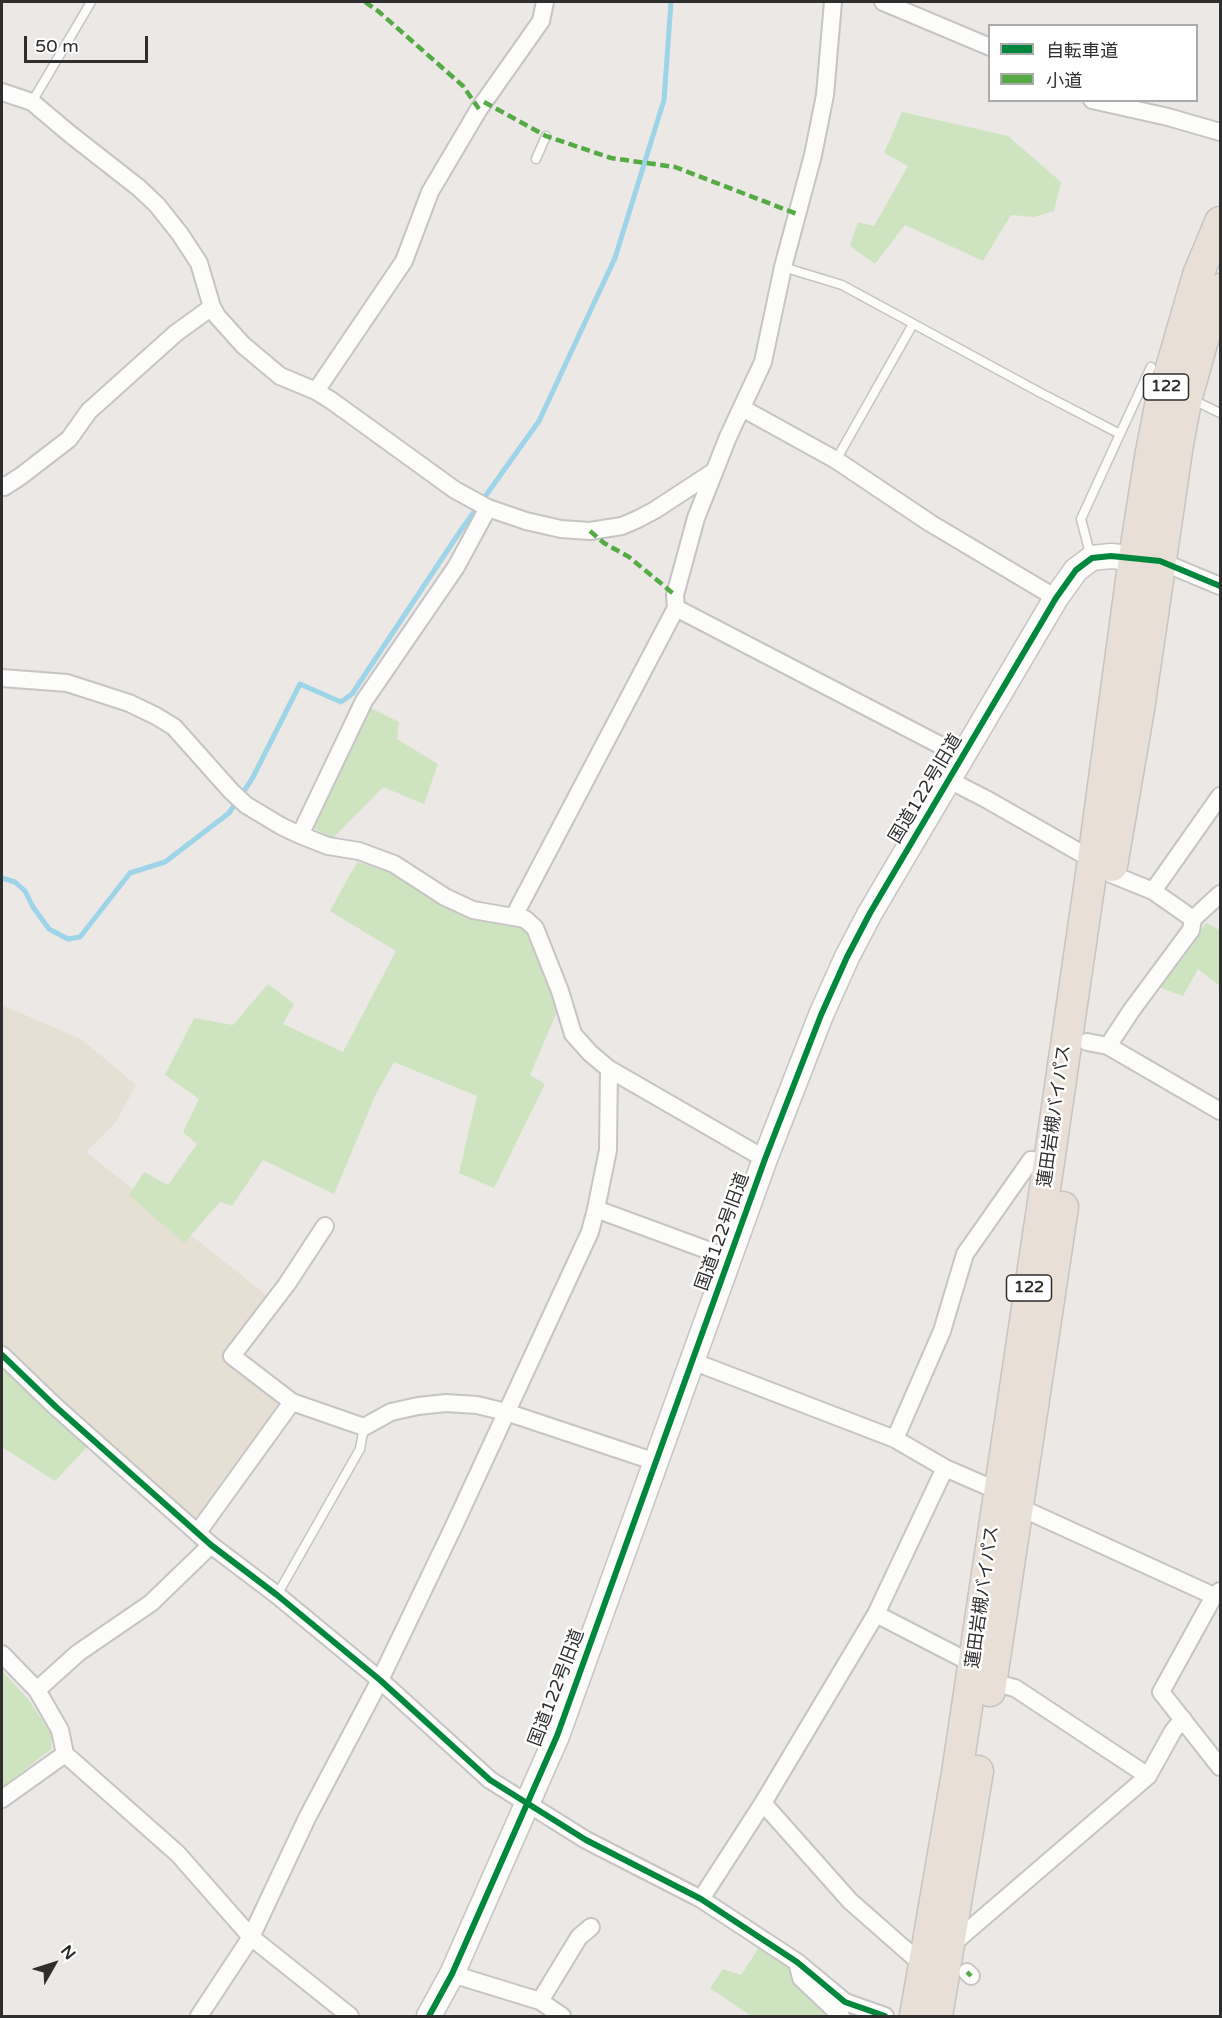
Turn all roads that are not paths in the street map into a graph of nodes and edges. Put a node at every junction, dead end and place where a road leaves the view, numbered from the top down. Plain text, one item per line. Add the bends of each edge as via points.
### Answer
1 (91, 2) edge
2 (545, 2) edge
3 (833, 2) edge
4 (883, 2) edge
5 (988, 46) edge
6 (2, 92) edge
7 (32, 102) junction
8 (1101, 102) edge
9 (1221, 132) edge
10 (546, 136) dead end
11 (536, 159) dead end
12 (1221, 222) edge
13 (783, 267) junction
14 (1221, 289) edge
15 (212, 307) junction
16 (913, 324) junction
17 (1151, 367) dead end
18 (316, 391) junction
19 (1187, 397) junction
20 (742, 408) junction
21 (1221, 413) edge
22 (1120, 434) junction
23 (836, 460) junction
24 (713, 472) junction
25 (2, 485) edge
26 (488, 508) junction
27 (1092, 558) junction
28 (1147, 560) junction
29 (1221, 586) edge
30 (1056, 598) junction
31 (676, 608) junction
32 (2, 678) edge
33 (963, 757) junction
34 (949, 780) junction
35 (1219, 803) edge
36 (300, 835) junction
37 (1102, 867) junction
38 (1153, 891) junction
39 (1221, 894) edge
40 (514, 916) junction
41 (1193, 919) junction
42 (1098, 1044) junction
43 (609, 1069) junction
44 (1221, 1111) edge
45 (765, 1159) junction
46 (1049, 1162) junction
47 (596, 1209) junction
48 (325, 1226) dead end
49 (729, 1258) junction
50 (2, 1355) edge
51 (692, 1360) junction
52 (291, 1402) junction
53 (506, 1412) junction
54 (364, 1427) junction
55 (895, 1438) junction
56 (656, 1462) junction
57 (945, 1468) junction
58 (1009, 1499) junction
59 (198, 1532) junction
60 (211, 1545) junction
61 (1217, 1594) edge
62 (277, 1595) junction
63 (876, 1614) junction
64 (2, 1654) edge
65 (982, 1673) junction
66 (380, 1680) junction
67 (37, 1690) junction
68 (1183, 1719) junction
69 (64, 1754) junction
70 (1221, 1767) edge
71 (1148, 1776) junction
72 (2, 1798) edge
73 (763, 1803) junction
74 (527, 1804) junction
75 (700, 1899) junction
76 (591, 1927) dead end
77 (251, 1937) junction
78 (949, 1947) junction
79 (797, 1962) junction
80 (924, 1966) junction
81 (452, 1974) junction
82 (540, 2001) junction
83 (199, 2016) edge
84 (350, 2016) edge
85 (429, 2016) edge
86 (562, 2016) edge
87 (841, 2016) edge
88 (885, 2016) edge
89 (915, 2016) edge
90 (937, 2016) edge

1 - 7 lane
2 - 18 street via 541,21 484,102 430,192 404,261
3 - 13 street via 825,95
4 - 5 street via 914,9
6 - 7 street
7 - 15 street via 157,205 199,264
8 - 9 street
10 - 11 lane
12 - 28 highway, 蓮田岩槻バイパス / 122 via 1198,275 1160,406
13 - 16 lane via 842,285
13 - 20 street via 763,362
14 - 19 highway, 蓮田岩槻バイパス / 122
15 - 18 street via 243,345 280,376
15 - 25 street via 176,333 89,411 69,439 21,476
16 - 22 lane
16 - 23 lane
17 - 22 lane
18 - 26 street via 455,490
19 - 21 lane
19 - 28 highway, 蓮田岩槻バイパス / 122
20 - 23 street
20 - 24 street
22 - 27 lane via 1082,519
23 - 30 street via 930,524
24 - 26 street via 655,510 622,526 590,531 561,529
24 - 31 street via 675,595
26 - 36 street via 456,567 364,701
27 - 28 street
27 - 30 street, 国道122号旧道 via 1076,570
28 - 29 street
28 - 37 highway, 蓮田岩槻バイパス / 122
30 - 33 street, 国道122号旧道
31 - 33 street
31 - 40 street
32 - 36 street via 67,682 156,716 174,727 246,805
33 - 34 street, 国道122号旧道
34 - 37 street
34 - 45 street, 国道122号旧道 via 847,957 820,1015
35 - 38 street
36 - 40 street via 394,864 473,910
37 - 38 street
37 - 42 highway, 蓮田岩槻バイパス / 122
37 - 46 highway, 蓮田岩槻バイパス / 122
38 - 41 street
39 - 41 street
40 - 43 street via 536,928 573,1034
41 - 42 street via 1191,930 1131,1011
42 - 44 street
42 - 58 highway, 蓮田岩槻バイパス / 122
43 - 45 street
43 - 47 street via 608,1150
45 - 49 street, 国道122号旧道
46 - 55 street via 1031,1160 965,1254 942,1331
46 - 58 highway, 蓮田岩槻バイパス / 122
47 - 49 street
47 - 53 street via 590,1232
48 - 52 street via 232,1356
49 - 51 street, 国道122号旧道
50 - 59 street
51 - 55 street
51 - 56 street, 国道122号旧道
52 - 54 street
52 - 59 street
53 - 54 street via 446,1403 391,1412
53 - 56 street
53 - 66 street
54 - 62 lane via 360,1449
55 - 57 street
56 - 74 street, 国道122号旧道 via 557,1736
57 - 58 street
57 - 63 street
58 - 61 street
58 - 65 highway, 蓮田岩槻バイパス / 122
59 - 60 street
60 - 62 street
60 - 67 street via 152,1603 78,1653
61 - 68 street via 1161,1692
62 - 66 street
63 - 65 street
63 - 73 street
64 - 67 street
65 - 71 street via 1015,1688
65 - 78 highway, 蓮田岩槻バイパス / 122
65 - 80 highway, 蓮田岩槻バイパス / 122 via 957,1773
66 - 74 street via 490,1780
66 - 77 street via 307,1818
67 - 69 street via 60,1730
68 - 70 street
68 - 71 street
69 - 72 street
69 - 77 street via 178,1854
71 - 78 street
73 - 75 street
73 - 80 street via 850,1901
74 - 75 street via 586,1840
74 - 81 street, 国道122号旧道
75 - 79 street
76 - 82 street via 579,1937
77 - 83 street
77 - 84 street
78 - 90 highway, 蓮田岩槻バイパス / 122
79 - 87 street via 801,1978
79 - 88 street via 844,2002
80 - 89 highway, 蓮田岩槻バイパス / 122
81 - 82 street
81 - 85 street, 国道122号旧道
82 - 86 street

